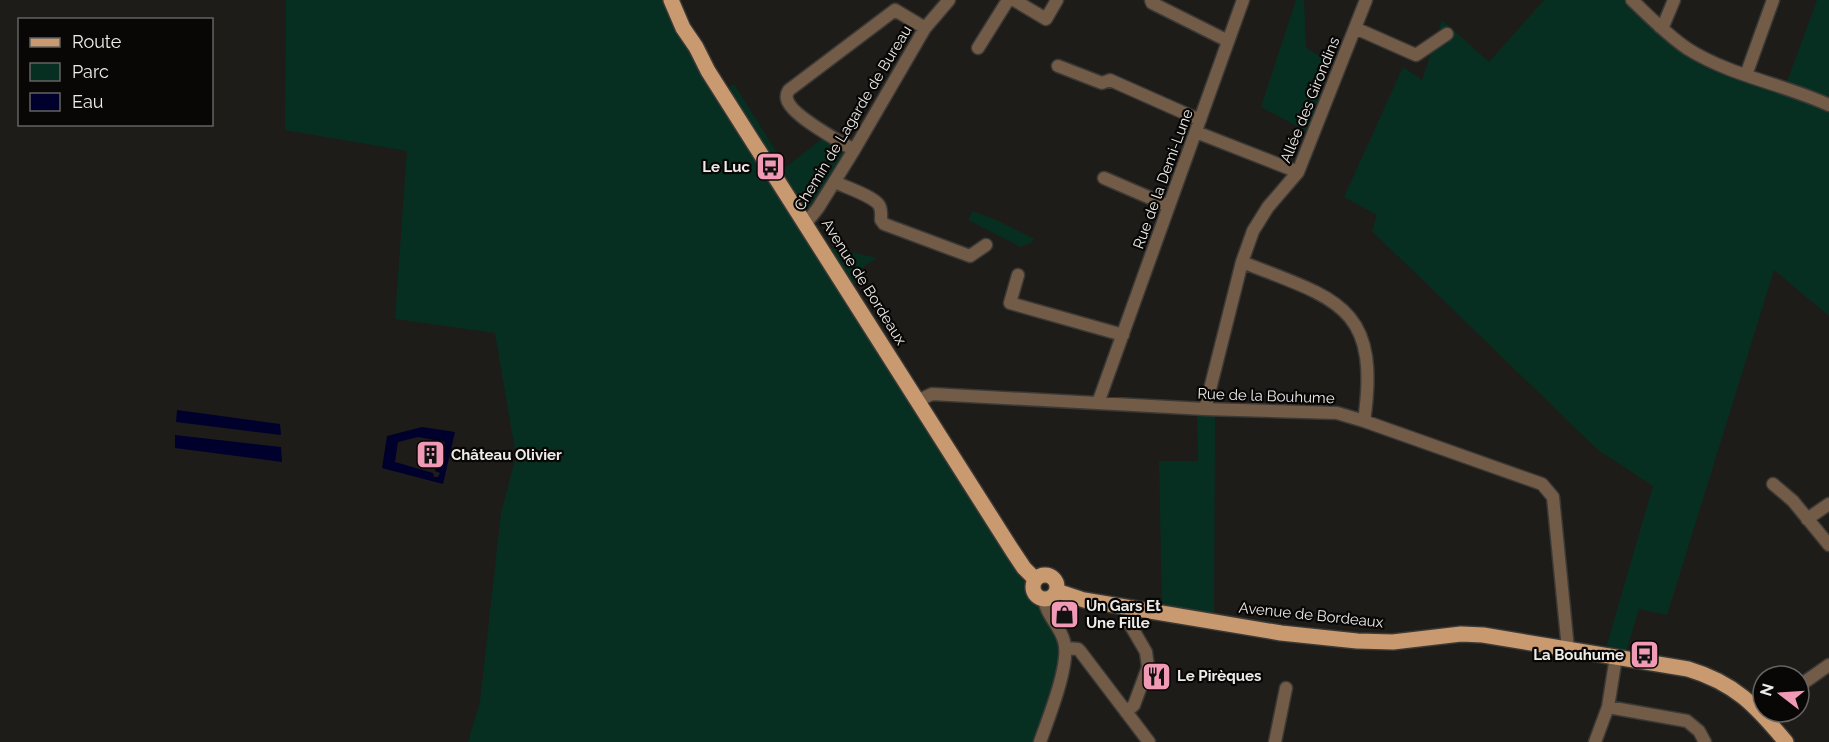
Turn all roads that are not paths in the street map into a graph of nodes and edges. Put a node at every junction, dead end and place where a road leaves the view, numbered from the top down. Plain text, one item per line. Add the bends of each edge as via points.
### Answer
1 (671, 0) edge
2 (676, 0) edge
3 (949, 0) edge
4 (1008, 0) edge
5 (1014, 0) edge
6 (1058, 0) edge
7 (1150, 0) edge
8 (1243, 0) edge
9 (1366, 0) edge
10 (1632, 0) edge
11 (1674, 0) edge
12 (1773, 0) edge
13 (897, 5) edge
14 (1660, 27) junction
15 (925, 28) junction
16 (1355, 28) junction
17 (1447, 34) dead end
18 (693, 40) junction
19 (1228, 41) junction
20 (978, 48) dead end
21 (1058, 66) dead end
22 (1746, 75) junction
23 (1829, 105) edge
24 (1198, 126) junction
25 (854, 150) junction
26 (1298, 172) junction
27 (1104, 177) dead end
28 (835, 182) junction
29 (1169, 207) junction
30 (806, 223) junction
31 (986, 245) dead end
32 (1242, 262) junction
33 (1018, 275) dead end
34 (1123, 335) junction
35 (918, 401) junction
36 (1098, 403) junction
37 (1205, 409) junction
38 (1364, 421) junction
39 (1773, 484) dead end
40 (1829, 504) edge
41 (1807, 519) junction
42 (1829, 545) edge
43 (1050, 595) junction
44 (1126, 607) junction
45 (1066, 648) junction
46 (1568, 649) junction
47 (1617, 657) junction
48 (1829, 665) edge
49 (1811, 678) edge
50 (1286, 688) dead end
51 (1751, 703) edge
52 (1608, 707) junction
53 (1130, 716) junction
54 (1772, 724) edge
55 (1040, 742) edge
56 (1149, 742) edge
57 (1275, 742) edge
58 (1595, 742) edge
59 (1705, 742) edge
60 (1786, 742) edge

1 - 18 main road, Avenue de Bordeaux
2 - 18 main road, Avenue de Bordeaux
3 - 15 street, Chemin de Lagarde de Bureau
4 - 20 street
5 - 6 street via 1046,19
7 - 19 street
8 - 19 street, Rue de la Demi-Lune
9 - 16 street, Allée des Girondins
10 - 14 street
11 - 14 street
12 - 22 street
13 - 15 street
13 - 25 street via 786,95 798,114
14 - 22 street via 1686,48
15 - 25 street, Chemin de Lagarde de Bureau
16 - 17 street via 1416,55
16 - 26 street, Allée des Girondins
18 - 30 main road, Avenue de Bordeaux via 708,71
19 - 24 street, Rue de la Demi-Lune
21 - 24 street via 1102,83 1110,80
22 - 23 street
24 - 26 street
24 - 29 street, Rue de la Demi-Lune
25 - 28 street, Chemin de Lagarde de Bureau
26 - 32 street, Allée des Girondins via 1253,231
27 - 29 street
28 - 30 street, Chemin de Lagarde de Bureau
28 - 31 street via 874,200 882,211 884,224 970,256
29 - 34 street, Rue de la Demi-Lune
30 - 35 main road, Avenue de Bordeaux
32 - 37 street, Allée des Girondins
32 - 38 street via 1325,296 1348,314 1360,334 1367,361
33 - 34 street via 1010,303
34 - 36 street, Rue de la Demi-Lune
35 - 36 street, Rue de la Bouhume via 932,394
35 - 43 main road, Avenue de Bordeaux via 1024,568 1035,579 1042,574 1053,577 1057,583
36 - 37 street, Rue de la Bouhume
37 - 38 street, Rue de la Bouhume via 1337,413
38 - 46 street, Rue de la Bouhume via 1542,484 1553,497
39 - 41 street
40 - 41 street
41 - 42 street
43 - 44 main road, Avenue de Bordeaux
43 - 45 street via 1047,612
44 - 46 main road, Avenue de Bordeaux via 1318,637 1393,642 1483,635
44 - 53 street via 1128,621 1146,652 1148,667
45 - 53 street via 1080,651
45 - 55 street
46 - 47 main road, Avenue de Bordeaux
47 - 51 main road, Avenue de Bordeaux via 1709,676
47 - 52 street
48 - 49 street
50 - 57 street
52 - 58 street
52 - 59 street via 1687,721
53 - 56 street
54 - 60 main road, Avenue de Bordeaux

